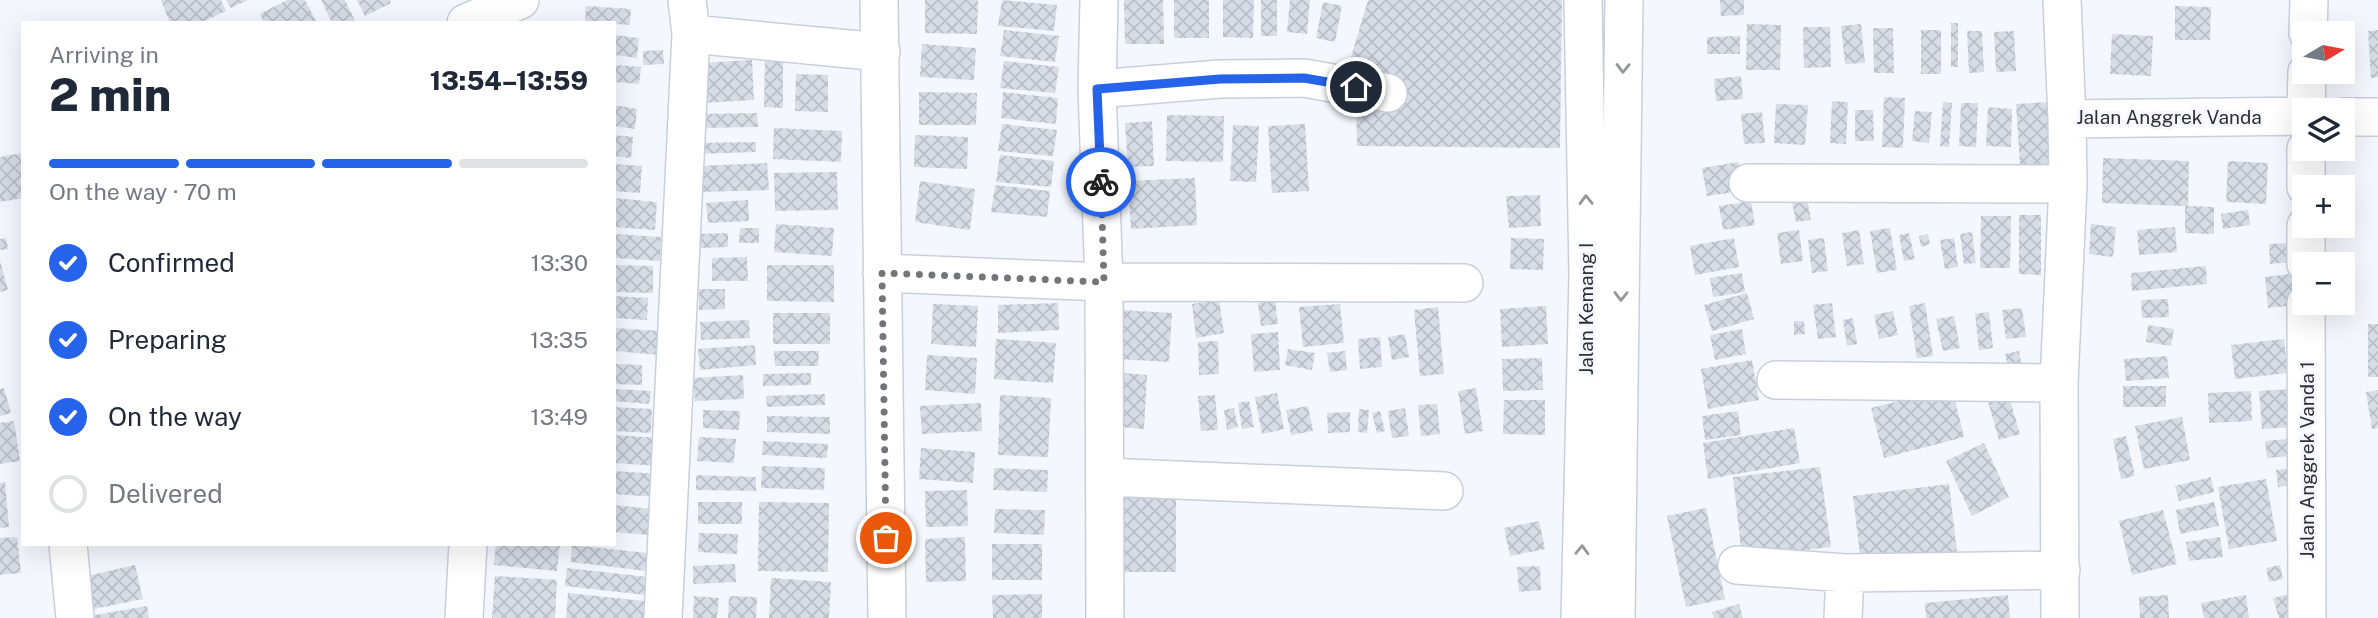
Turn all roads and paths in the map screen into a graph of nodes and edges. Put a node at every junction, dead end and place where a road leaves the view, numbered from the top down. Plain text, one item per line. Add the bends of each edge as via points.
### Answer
1 (520, 0) edge
2 (879, 0) edge
3 (1099, 0) edge
4 (1583, 0) edge
5 (1624, 0) edge
6 (2062, 0) edge
7 (2309, 0) edge
8 (689, 17) edge
9 (471, 21) edge
10 (2308, 21) edge
11 (881, 51) junction
12 (1339, 85) dead end
13 (1097, 89) junction
14 (2292, 116) edge
15 (2355, 117) edge
16 (2378, 117) edge
17 (2067, 119) junction
18 (1748, 183) dead end
19 (2068, 184) junction
20 (882, 273) junction
21 (1104, 282) junction
22 (1464, 283) dead end
23 (2306, 315) edge
24 (1776, 380) dead end
25 (2059, 383) junction
26 (1105, 477) junction
27 (1444, 491) dead end
28 (68, 546) edge
29 (468, 546) edge
30 (1737, 565) dead end
31 (2061, 570) junction
32 (1845, 573) junction
33 (75, 618) edge
34 (464, 618) edge
35 (663, 618) edge
36 (887, 618) edge
37 (1105, 618) edge
38 (1580, 618) edge
39 (1616, 618) edge
40 (1843, 618) edge
41 (2060, 618) edge
42 (2307, 618) edge

1 - 9 street
2 - 11 street
3 - 13 street
38 -> 4 street, Jalan Kemang I via 1588,274
5 -> 39 street, Jalan Kemang I
6 - 17 street, Jalan Anggrek Vanda
7 - 10 street
8 - 11 street
8 - 35 street
11 - 20 street
12 - 13 street via 1304,78 1220,79
13 - 21 street
14 - 17 street, Jalan Anggrek Vanda
15 - 16 street
17 - 19 street
18 - 19 street
19 - 25 street
20 - 21 street
20 - 36 street
21 - 22 street
21 - 26 street
23 - 42 street, Jalan Anggrek Vanda 1
24 - 25 street
25 - 31 street
26 - 27 street
26 - 37 street
28 - 33 street
29 - 34 street
30 - 32 street
31 - 32 street
31 - 41 street
32 - 40 street

